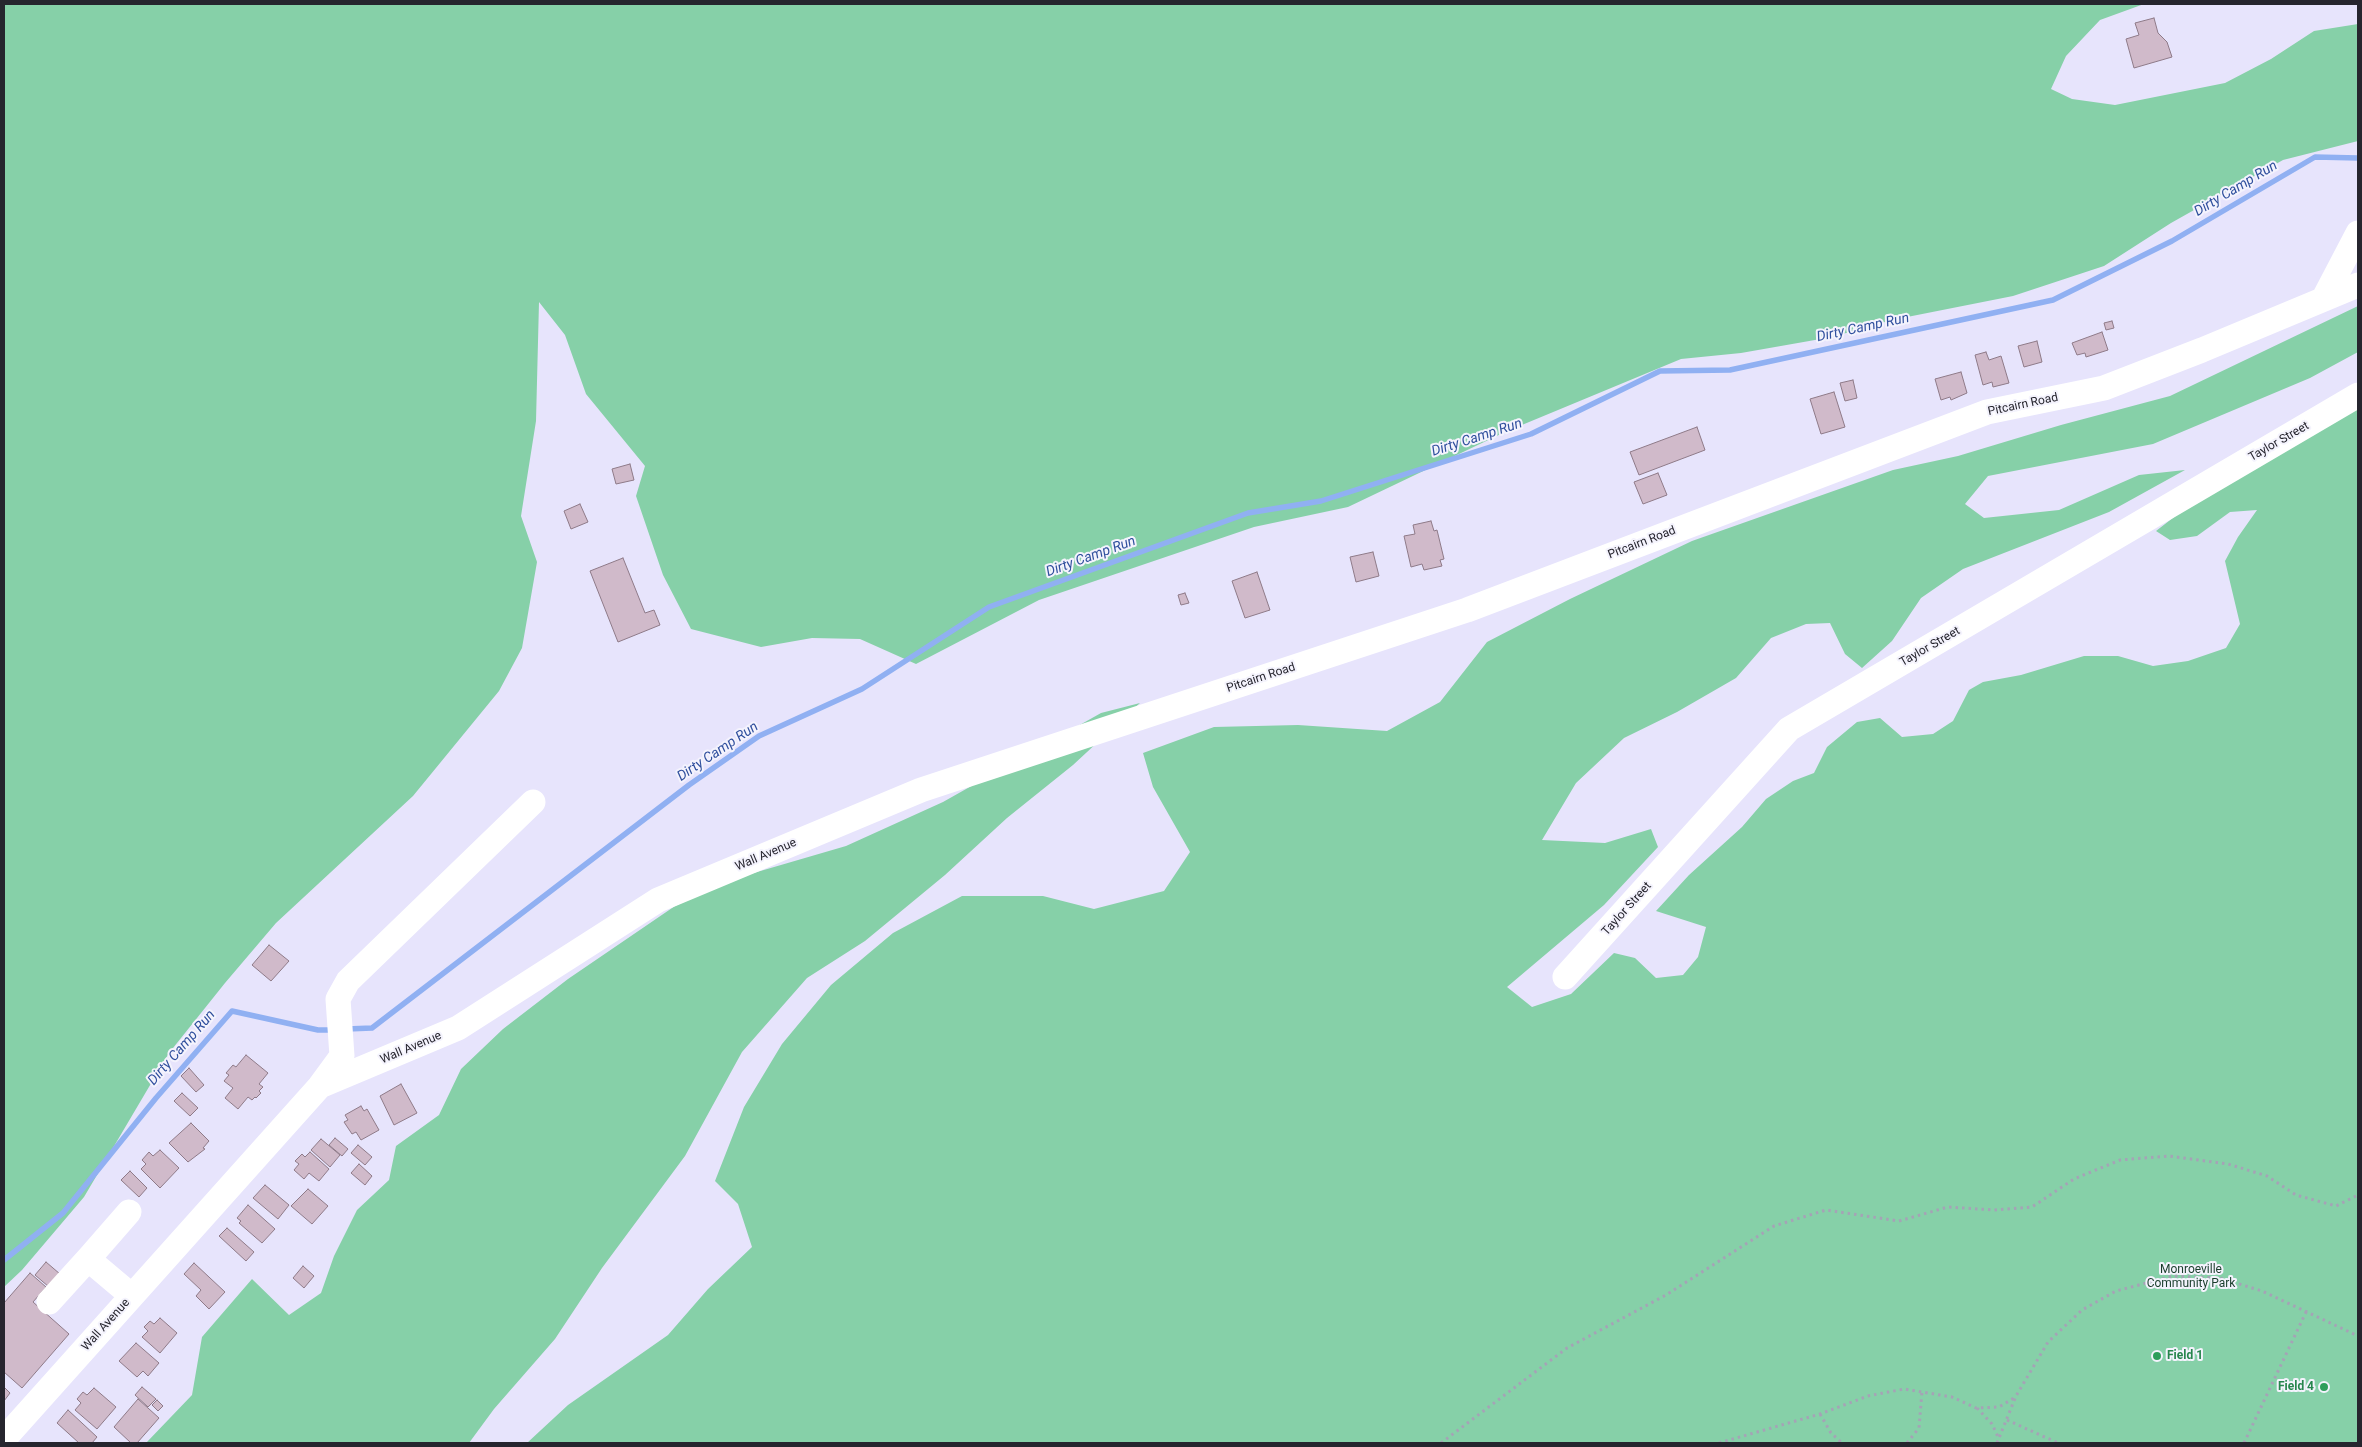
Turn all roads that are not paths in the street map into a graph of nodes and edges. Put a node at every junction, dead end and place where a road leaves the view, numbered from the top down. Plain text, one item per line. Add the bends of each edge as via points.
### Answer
1 (2358, 233) edge
2 (2358, 285) edge
3 (2324, 298) junction
4 (2358, 395) edge
5 (921, 790) joint
6 (533, 802) dead end
7 (1565, 976) dead end
8 (320, 1086) junction
9 (129, 1212) dead end
10 (88, 1259) junction
11 (132, 1296) junction
12 (49, 1302) dead end
13 (4, 1439) edge

1 - 3 street
2 - 3 street, Pitcairn Road
3 - 5 street, Pitcairn Road via 2104,388 1988,412 1467,610
4 - 7 street, Taylor Street via 1789,729
5 - 8 street, Wall Avenue via 658,900 458,1028
6 - 8 street via 348,981 338,999 342,1056
8 - 11 street, Wall Avenue
9 - 10 street
10 - 11 street
10 - 12 street
11 - 13 street, Wall Avenue

